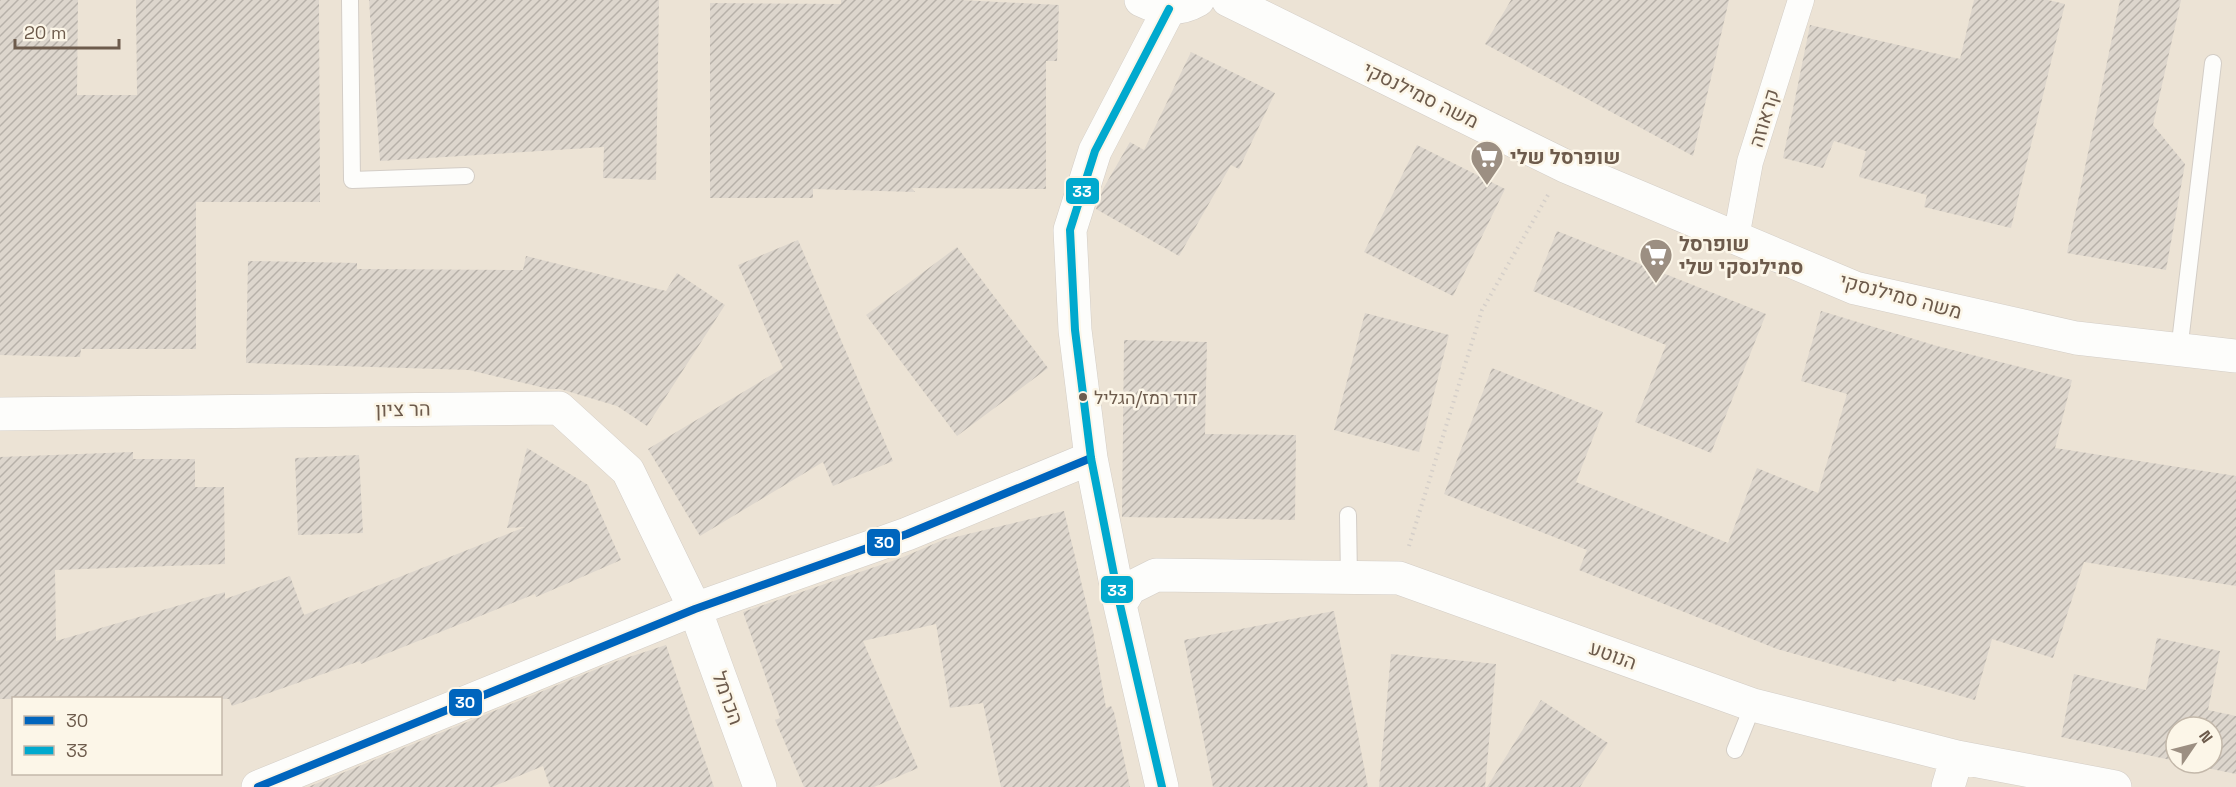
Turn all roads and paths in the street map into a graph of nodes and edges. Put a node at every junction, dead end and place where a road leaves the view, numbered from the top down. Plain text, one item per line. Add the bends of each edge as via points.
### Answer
1 (350, 0) edge
2 (1228, 0) edge
3 (1801, 0) edge
4 (1169, 3) edge
5 (2213, 63) dead end
6 (1565, 166) junction
7 (466, 176) dead end
8 (1736, 238) junction
9 (2179, 351) junction
10 (2236, 356) edge
11 (0, 414) edge
12 (1091, 458) junction
13 (1348, 515) dead end
14 (1399, 578) junction
15 (1349, 579) junction
16 (1120, 605) junction
17 (695, 609) junction
18 (1753, 705) junction
19 (1735, 750) dead end
20 (1952, 772) edge
21 (263, 786) edge
22 (760, 787) edge
23 (1162, 787) edge
24 (2115, 787) edge

1 - 7 lane via 352,180
2 - 6 street, משה סמילנסקי
3 - 8 street, קראוזה via 1750,162
4 - 12 street via 1095,151 1070,230 1075,330
5 - 9 lane
6 - 8 street, משה סמילנסקי
6 - 14 path via 1482,310
8 - 9 street, משה סמילנסקי via 1855,288 2076,338
9 - 10 street, משה סמילנסקי
11 - 17 street, הר ציון via 559,408 628,471
12 - 16 street
12 - 17 street via 907,534
13 - 15 lane
14 - 15 street, הנוטע
14 - 18 street, הנוטע
15 - 16 street, הנוטע via 1156,575 1130,588
16 - 23 street
17 - 21 street
17 - 22 street, הכרמל
18 - 19 lane
18 - 20 street, הנוטע
20 - 24 street, הנוטע

